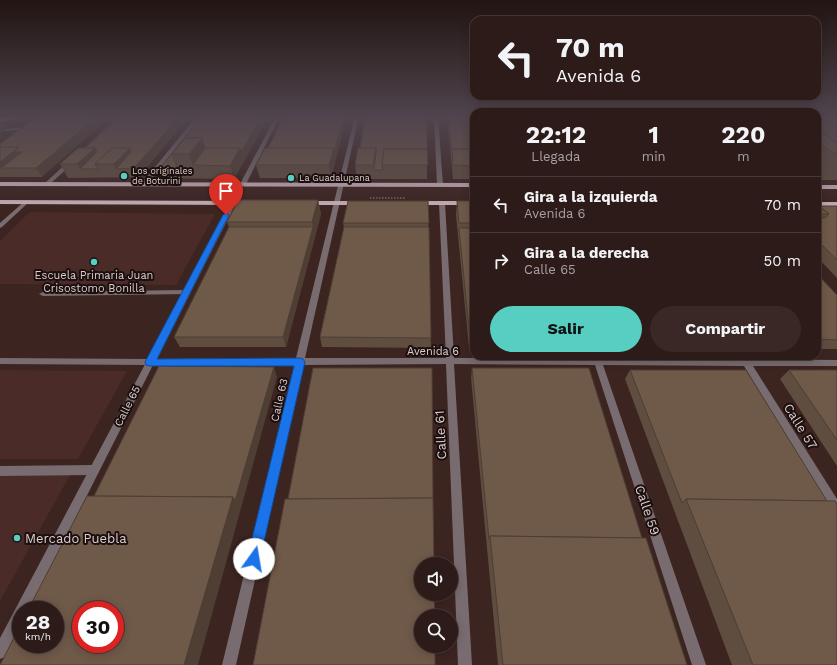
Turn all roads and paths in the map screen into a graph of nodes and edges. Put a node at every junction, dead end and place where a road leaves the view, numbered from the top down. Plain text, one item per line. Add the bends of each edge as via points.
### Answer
1 (174, 147) edge
2 (262, 147) edge
3 (350, 147) edge
4 (438, 147) edge
5 (75, 158) edge
6 (0, 184) edge
7 (47, 184) junction
8 (144, 184) junction
9 (243, 184) junction
10 (342, 185) junction
11 (440, 185) junction
12 (470, 185) edge
13 (821, 187) edge
14 (837, 187) edge
15 (0, 202) edge
16 (26, 202) junction
17 (233, 203) junction
18 (255, 203) edge
19 (300, 203) edge
20 (337, 203) junction
21 (367, 203) edge
22 (404, 203) edge
23 (442, 203) junction
24 (470, 203) edge
25 (821, 204) edge
26 (837, 204) edge
27 (0, 226) edge
28 (186, 292) junction
29 (43, 294) dead end
30 (534, 360) edge
31 (597, 360) edge
32 (745, 360) edge
33 (767, 360) edge
34 (0, 361) edge
35 (150, 362) junction
36 (300, 362) junction
37 (450, 362) junction
38 (837, 363) edge
39 (94, 470) junction
40 (0, 471) edge
41 (837, 510) edge
42 (26, 601) edge
43 (12, 629) edge
44 (0, 652) edge
45 (229, 665) edge
46 (465, 665) edge
47 (700, 665) edge

1 - 8 street
2 - 9 street
3 - 10 street, Calle 63
4 - 11 street
5 - 7 street
6 - 7 main road
7 - 8 main road
8 - 9 main road
9 - 10 main road
10 - 11 main road
10 - 20 street, Calle 63
11 - 12 main road
13 - 14 main road
15 - 16 main road
16 - 17 main road
16 - 27 street
17 - 18 main road
17 - 28 street, Calle 65
19 - 20 main road
20 - 21 main road
20 - 36 street, Calle 63
22 - 23 main road
23 - 24 main road
23 - 37 street, Calle 61
25 - 26 main road
28 - 29 street
28 - 35 street, Calle 65
30 - 37 street, Avenida 6
31 - 47 street, Calle 59
32 - 41 street, Calle 57
33 - 38 street, Avenida 6
34 - 35 street, Avenida 6
35 - 36 street, Avenida 6
35 - 39 street, Calle 65
36 - 37 street, Avenida 6
36 - 45 street, Calle 63
37 - 46 street, Calle 61
39 - 40 street
39 - 42 street, Calle 65
43 - 44 street, Calle 65

